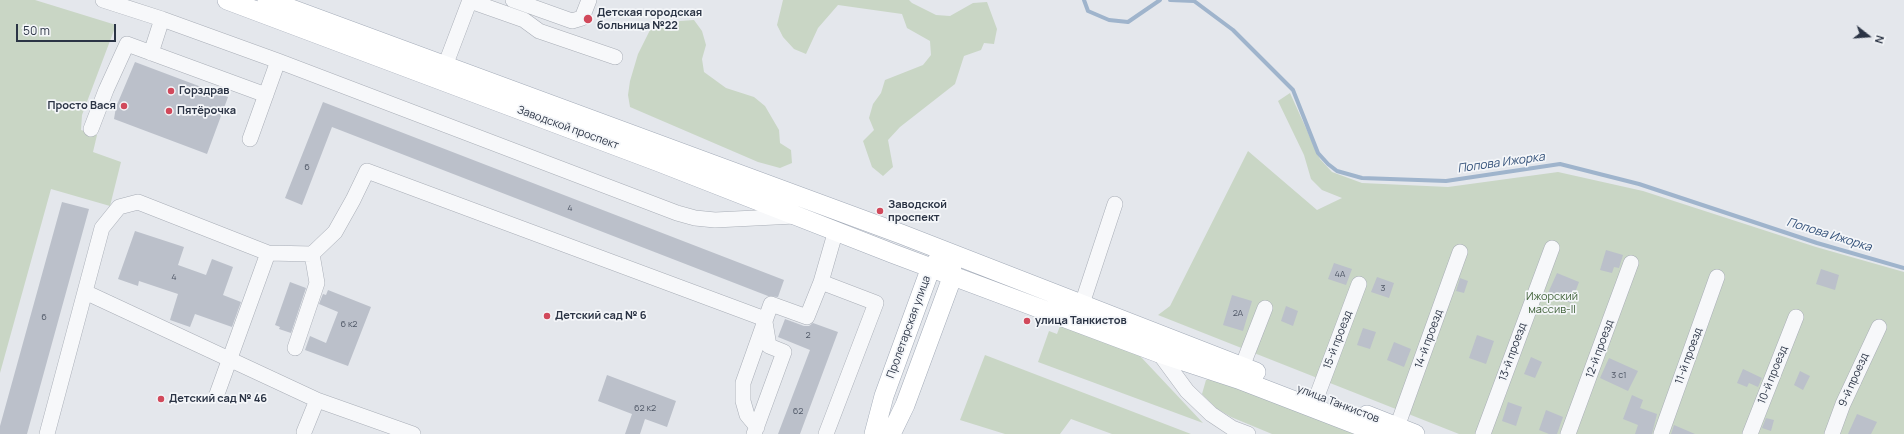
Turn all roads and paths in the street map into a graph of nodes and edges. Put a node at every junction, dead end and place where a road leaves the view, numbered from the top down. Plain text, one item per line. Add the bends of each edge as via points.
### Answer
1 (103, 0) edge
2 (227, 0) edge
3 (267, 0) edge
4 (470, 0) edge
5 (510, 0) edge
6 (513, 0) edge
7 (589, 0) edge
8 (496, 10) junction
9 (162, 18) junction
10 (151, 53) junction
11 (615, 57) dead end
12 (278, 61) junction
13 (442, 74) junction
14 (266, 95) junction
15 (91, 129) dead end
16 (250, 139) dead end
17 (1115, 204) dead end
18 (801, 216) junction
19 (836, 230) junction
20 (1552, 248) dead end
21 (948, 252) junction
22 (1460, 252) dead end
23 (268, 253) junction
24 (312, 254) junction
25 (1631, 263) dead end
26 (931, 267) junction
27 (953, 275) junction
28 (1717, 277) dead end
29 (821, 282) junction
30 (1359, 284) dead end
31 (85, 292) junction
32 (1082, 304) junction
33 (1265, 308) dead end
34 (1796, 317) dead end
35 (765, 319) junction
36 (1879, 327) dead end
37 (295, 348) dead end
38 (1159, 353) junction
39 (230, 358) junction
40 (1242, 367) junction
41 (217, 394) dead end
42 (1316, 396) junction
43 (317, 400) junction
44 (1390, 430) edge
45 (756, 431) edge
46 (304, 432) dead end
47 (46, 434) edge
48 (412, 434) edge
49 (826, 434) edge
50 (874, 434) edge
51 (891, 434) edge
52 (1248, 434) edge
53 (1415, 434) edge
54 (1483, 434) edge
55 (1568, 434) edge
56 (1661, 434) edge
57 (1750, 434) edge
58 (1832, 434) edge

1 - 9 street
2 - 13 main road, Заводской проспект
3 - 13 main road, Заводской проспект
4 - 8 street
4 - 13 street
5 - 8 street
6 - 7 street via 572,21 582,18
8 - 11 street via 524,20 539,31
9 - 10 street
9 - 12 street
10 - 14 street
10 - 15 street via 127,44
12 - 14 street
12 - 18 street via 677,213 715,220
13 - 18 main road, Заводской проспект
13 - 21 main road, Заводской проспект
14 - 16 street
17 - 32 street
18 - 19 main road, Заводской проспект
19 - 26 main road, Заводской проспект
19 - 29 street
20 - 54 street, 13-й проезд
21 - 26 main road, Пролетарская улица
21 - 27 main road
21 - 32 main road, улица Танкистов
22 - 44 street, 14-й проезд
23 - 24 street
23 - 31 street via 138,202 118,207 102,228
23 - 39 street
24 - 35 street via 335,232 367,171
24 - 37 street via 317,283
25 - 55 street, 12-й проезд
26 - 27 main road, улица Танкистов
26 - 50 main road, Пролетарская улица via 884,396
27 - 38 main road, улица Танкистов
27 - 51 main road via 905,405
28 - 56 street, 11-й проезд
29 - 35 street via 807,317 771,304
29 - 49 street via 876,303
30 - 42 street, 15-й проезд
31 - 39 street via 188,342
31 - 47 street
32 - 40 main road, улица Танкистов
33 - 40 street
34 - 57 street, 10-й проезд
35 - 45 street via 742,383 747,415
35 - 45 street via 769,346 784,352
36 - 58 street, 9-й проезд
38 - 44 main road, улица Танкистов
38 - 52 street via 1187,391 1211,414 1232,428
39 - 41 street
39 - 43 street
40 - 42 main road, улица Танкистов
42 - 44 main road, улица Танкистов
43 - 46 street
43 - 48 street
44 - 53 main road, улица Танкистов

